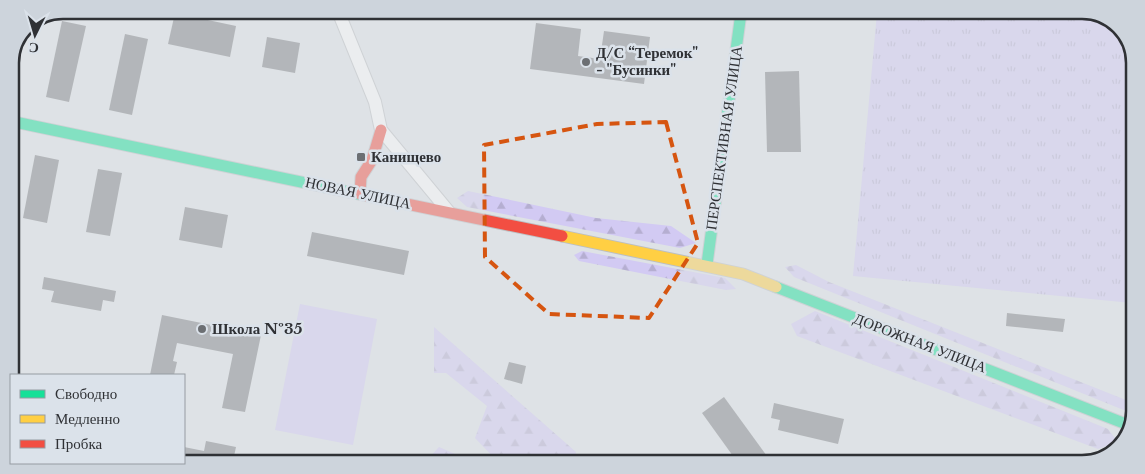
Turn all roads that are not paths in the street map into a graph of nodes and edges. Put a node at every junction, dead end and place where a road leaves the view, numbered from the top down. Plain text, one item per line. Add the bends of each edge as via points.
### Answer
1 (341, 19) edge
2 (740, 19) edge
3 (19, 123) edge
4 (381, 130) junction
5 (360, 194) junction
6 (449, 212) junction
7 (707, 264) junction
8 (1124, 423) edge

1 - 4 street via 375,102
2 - 7 street, ПЕРСПЕКТИВНАЯ УЛИЦА
3 - 5 street, НОВАЯ УЛИЦА
4 - 5 street via 372,160 361,177
4 - 6 street
5 - 6 street, НОВАЯ УЛИЦА
6 - 7 street, НОВАЯ УЛИЦА
7 - 8 street, ДОРОЖНАЯ УЛИЦА via 743,274

